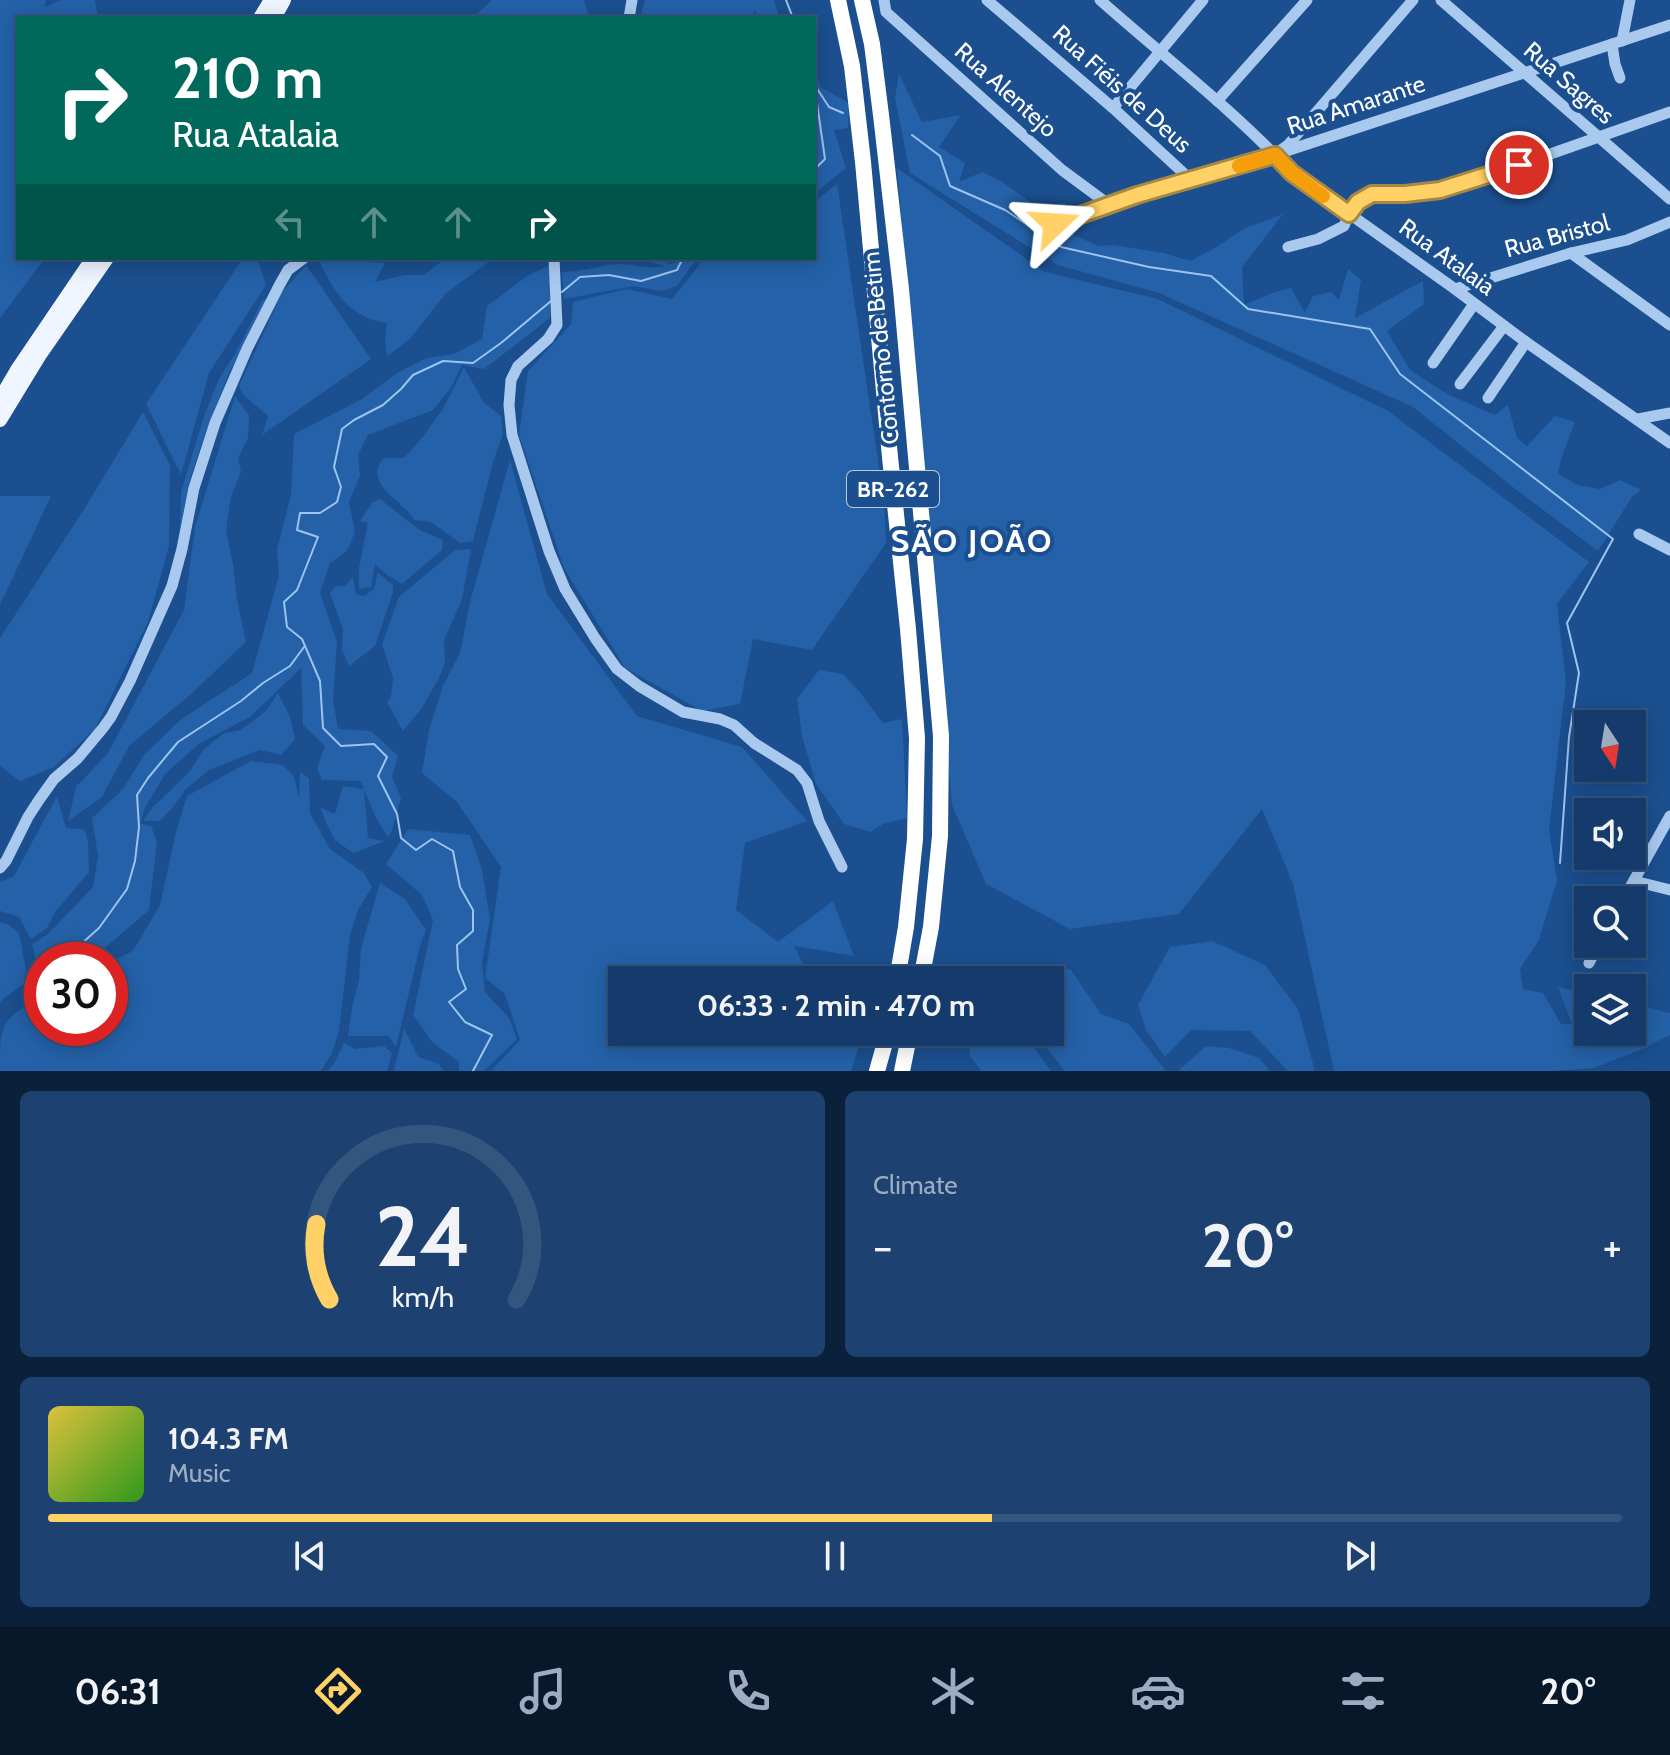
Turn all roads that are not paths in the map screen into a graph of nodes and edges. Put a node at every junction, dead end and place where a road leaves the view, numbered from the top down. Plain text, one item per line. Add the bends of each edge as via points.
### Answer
1 (838, 0) edge
2 (862, 0) edge
3 (896, 0) edge
4 (987, 0) edge
5 (1100, 0) edge
6 (1203, 0) edge
7 (1307, 0) edge
8 (1413, 0) edge
9 (1441, 0) edge
10 (1630, 0) edge
11 (885, 6) edge
12 (1670, 25) edge
13 (1617, 43) junction
14 (1160, 52) junction
15 (1524, 74) junction
16 (1620, 78) dead end
17 (1217, 101) junction
18 (1113, 108) junction
19 (1670, 112) edge
20 (1598, 137) junction
21 (1275, 155) junction
22 (1191, 180) junction
23 (1670, 199) edge
24 (1108, 204) junction
25 (1349, 214) junction
26 (1670, 222) edge
27 (1055, 224) dead end
28 (1288, 247) dead end
29 (1571, 253) junction
30 (92, 260) edge
31 (106, 260) edge
32 (301, 260) edge
33 (554, 260) edge
34 (1455, 289) junction
35 (1474, 304) junction
36 (1670, 325) edge
37 (1504, 326) junction
38 (1526, 342) junction
39 (1433, 363) dead end
40 (1460, 384) dead end
41 (1488, 398) dead end
42 (0, 399) edge
43 (1670, 413) edge
44 (1638, 419) junction
45 (0, 420) edge
46 (1670, 443) edge
47 (1639, 534) dead end
48 (1670, 550) edge
49 (1670, 816) edge
50 (842, 867) dead end
51 (0, 868) edge
52 (1634, 881) junction
53 (1631, 886) edge
54 (1670, 890) edge
55 (1592, 958) edge
56 (1589, 963) dead end
57 (899, 966) edge
58 (924, 966) edge
59 (884, 1046) edge
60 (907, 1046) edge
61 (877, 1071) edge
62 (902, 1071) edge

1 - 57 highway, Contorno de Betim / BR-262 via 863,162 917,738 915,839
2 - 58 highway, Contorno de Betim / BR-262 via 872,44 901,289 941,736 940,836
3 - 11 street
4 - 18 street, Rua Fiéis de Deus
5 - 14 street, Rua Atalaia
6 - 14 street
7 - 17 street
8 - 21 street
9 - 15 street, Rua Sagres
10 - 13 street
11 - 24 street, Rua Alentejo via 1062,170
12 - 13 street, Rua Amarante
13 - 15 street, Rua Amarante
13 - 16 street
14 - 17 street, Rua Atalaia
14 - 18 street
15 - 20 street, Rua Sagres
15 - 21 street, Rua Amarante
17 - 21 street, Rua Atalaia
18 - 22 street, Rua Fiéis de Deus
19 - 20 street
20 - 23 street, Rua Sagres
20 - 25 street via 1440,190 1372,194
21 - 22 street, Rua Amarante
21 - 25 street, Rua Atalaia
22 - 24 street, Rua Amarante
24 - 27 street, Rua Amarante
25 - 28 street via 1344,226
25 - 34 street, Rua Atalaia
26 - 29 street, Rua Bristol via 1627,240
29 - 34 street, Rua Bristol
29 - 36 street
30 - 42 main road
31 - 45 main road
32 - 51 street via 288,270 231,382 194,488 172,586 130,681 103,728 39,800
33 - 50 street via 557,325 518,366 509,405 512,435 565,589 617,669 683,712 734,725 797,770
34 - 35 street, Rua Atalaia
35 - 37 street, Rua Atalaia
35 - 39 street
37 - 38 street, Rua Atalaia
37 - 40 street
38 - 41 street
38 - 44 street, Rua Atalaia
43 - 44 street
44 - 46 street, Rua Atalaia
47 - 48 street
49 - 52 street
52 - 53 street
52 - 54 street
55 - 56 street
59 - 61 highway
60 - 62 highway

